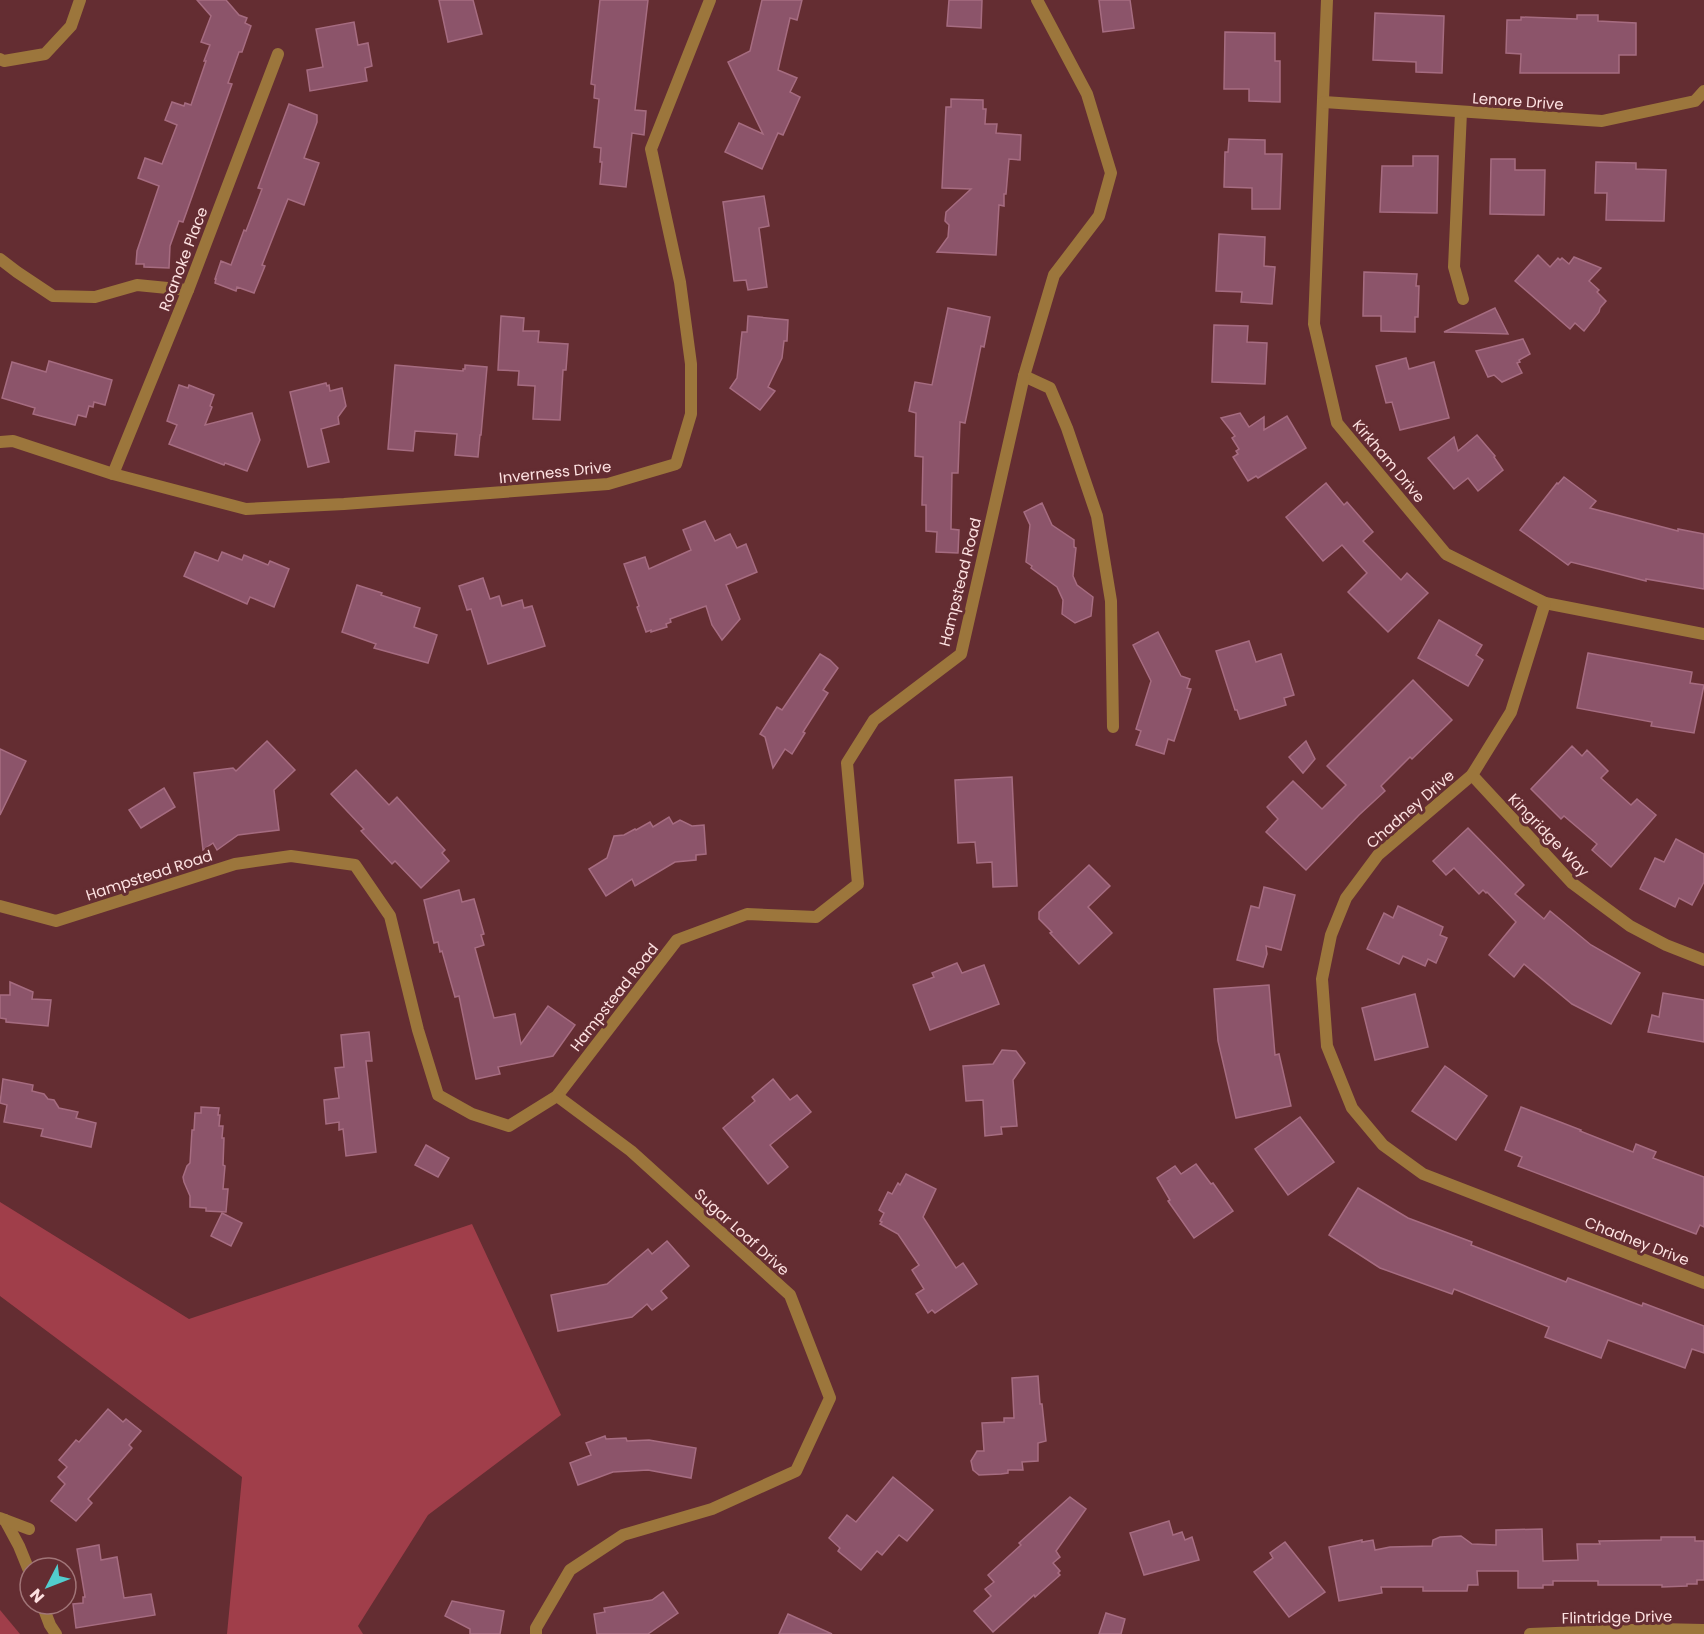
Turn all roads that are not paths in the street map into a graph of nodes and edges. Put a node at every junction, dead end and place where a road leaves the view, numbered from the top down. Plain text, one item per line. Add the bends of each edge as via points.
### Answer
1 (80, 0) edge
2 (710, 0) edge
3 (1037, 0) edge
4 (1327, 0) edge
5 (278, 54) dead end
6 (0, 59) edge
7 (1704, 91) edge
8 (1324, 102) junction
9 (1699, 105) edge
10 (1461, 112) junction
11 (0, 259) edge
12 (188, 290) junction
13 (1463, 299) dead end
14 (1024, 376) junction
15 (0, 442) edge
16 (113, 474) junction
17 (1545, 603) junction
18 (1704, 634) edge
19 (1113, 727) dead end
20 (1472, 775) junction
21 (0, 906) edge
22 (1704, 960) edge
23 (557, 1096) junction
24 (1704, 1283) edge
25 (3, 1519) edge
26 (29, 1529) dead end
27 (23, 1556) edge
28 (46, 1616) edge
29 (1704, 1630) edge
30 (56, 1634) edge
31 (536, 1634) edge
32 (1530, 1634) edge

1 - 6 street via 71,26 45,54
2 - 16 street, Inverness Drive via 651,148 680,282 691,364 691,414 676,464 608,484 246,509
3 - 14 street, Hampstead Road via 1087,94 1111,173 1099,216 1054,275
4 - 8 street, Kirkham Drive
5 - 12 street, Roanoke Place
7 - 9 street, Lenore Drive
8 - 10 street, Lenore Drive
8 - 17 street, Kirkham Drive via 1314,324 1337,423 1446,554
9 - 10 street, Lenore Drive via 1602,122
10 - 13 street via 1454,267
11 - 12 street via 53,296 95,297 137,285
12 - 16 street, Roanoke Place
14 - 19 street via 1050,388 1097,516 1111,601
14 - 23 street, Hampstead Road via 961,654 874,720 848,763 858,884 816,917 747,914 677,940
15 - 16 street, Inverness Drive via 13,441
17 - 18 street, Kirkham Drive
17 - 20 street, Chadney Drive via 1511,712
20 - 22 street, Kingridge Way via 1572,883 1630,926
20 - 24 street, Chadney Drive via 1378,855 1346,898 1331,934 1322,979 1327,1046 1352,1108 1383,1145 1424,1174
21 - 23 street, Hampstead Road via 56,921 235,864 291,856 355,865 390,916 438,1095 472,1114 509,1126
23 - 31 street, Sugar Loaf Drive via 631,1151 790,1295 830,1398 796,1471 712,1509 623,1535 570,1570
25 - 26 street
25 - 27 street
28 - 30 street
29 - 32 street, Flintridge Drive

